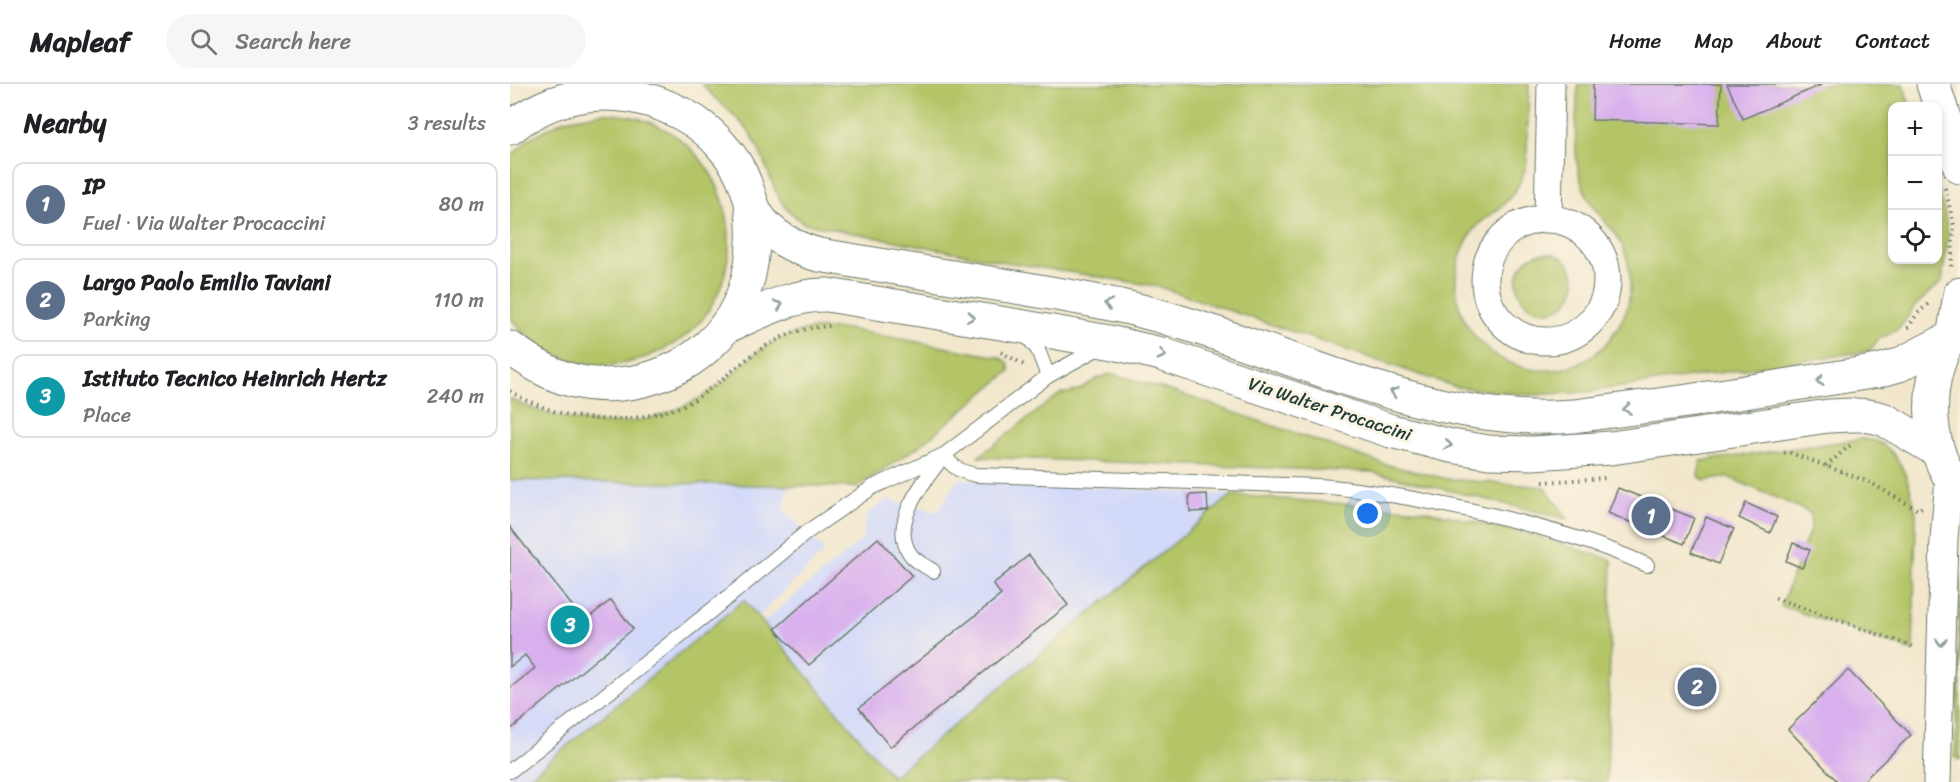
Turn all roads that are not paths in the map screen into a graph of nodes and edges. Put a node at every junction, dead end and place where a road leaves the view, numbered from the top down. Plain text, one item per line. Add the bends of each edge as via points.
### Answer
1 (680, 84) edge
2 (1551, 84) edge
3 (1933, 84) edge
4 (585, 88) edge
5 (510, 128) edge
6 (712, 134) junction
7 (1951, 173) edge
8 (751, 202) junction
9 (1548, 218) junction
10 (1956, 282) edge
11 (1019, 326) junction
12 (725, 327) junction
13 (1954, 332) edge
14 (1109, 342) junction
15 (510, 348) edge
16 (1048, 376) junction
17 (944, 455) junction
18 (1949, 474) edge
19 (1647, 565) dead end
20 (933, 571) dead end
21 (510, 771) edge
22 (1937, 782) edge

1 - 6 street
2 - 9 street
3 - 7 street
4 - 5 street, Via Walter Procaccini via 541,107
4 - 6 street, Via Walter Procaccini via 660,100
6 - 8 street, Via Walter Procaccini via 739,170
8 - 12 street, Via Walter Procaccini via 755,239 752,262 738,306
13 -> 8 street, Via Walter Procaccini via 1888,369 1826,380 1565,416 1478,413 1418,400 1143,311 809,252 769,228
9 - 9 street via 1528,221 1510,230 1487,263 1484,284 1499,321 1515,334 1534,341 1554,342 1573,336 1590,324 1607,287 1606,267 1599,248 1585,233
10 - 13 street
12 -> 11 street, Via Walter Procaccini via 784,302 814,295
11 - 14 street, Via Walter Procaccini
11 - 16 lane via 1038,350
12 - 15 street, Via Walter Procaccini via 692,359 644,381 620,385 571,380 547,372
13 - 18 street via 1937,368 1932,391 1932,421
14 - 16 lane
14 -> 18 street, Via Walter Procaccini via 1196,365 1391,430 1489,452 1611,448 1858,414 1885,420
16 - 17 lane
17 - 19 lane via 958,470 976,475 1320,486 1393,494 1564,533
17 - 20 lane via 914,497 904,527 909,553
17 - 21 lane via 873,487 813,527
18 -> 22 street

